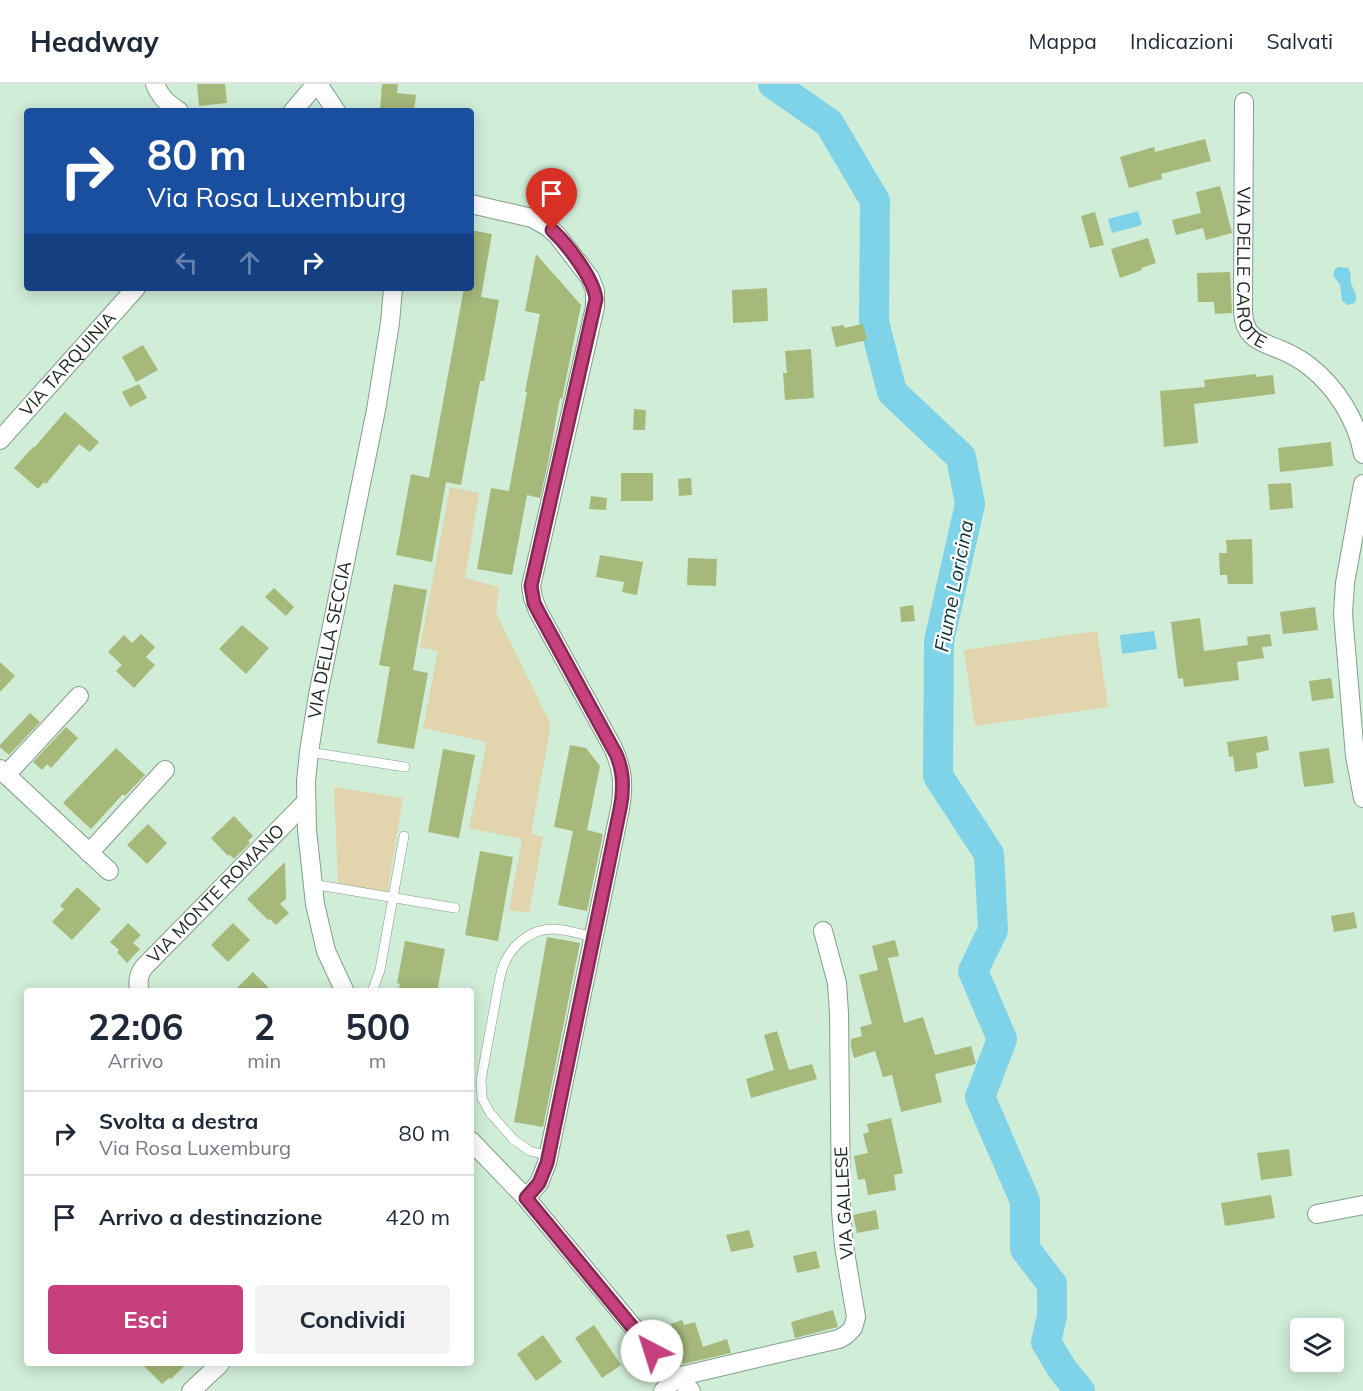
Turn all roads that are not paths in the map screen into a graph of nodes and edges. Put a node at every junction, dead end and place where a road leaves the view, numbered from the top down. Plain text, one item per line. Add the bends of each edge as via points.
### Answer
1 (155, 84) edge
2 (317, 84) edge
3 (1244, 102) dead end
4 (174, 108) edge
5 (296, 108) edge
6 (334, 108) edge
7 (474, 205) edge
8 (133, 291) edge
9 (393, 291) edge
10 (0, 440) edge
11 (1363, 454) edge
12 (1363, 484) edge
13 (80, 696) dead end
14 (309, 752) junction
15 (405, 767) dead end
16 (165, 770) dead end
17 (3, 772) edge
18 (1363, 798) edge
19 (306, 802) junction
20 (404, 836) dead end
21 (89, 853) junction
22 (109, 871) dead end
23 (312, 884) junction
24 (393, 897) junction
25 (455, 908) dead end
26 (823, 931) dead end
27 (594, 937) junction
28 (140, 988) edge
29 (343, 988) edge
30 (373, 988) edge
31 (474, 1145) edge
32 (549, 1156) junction
33 (526, 1198) junction
34 (1363, 1205) edge
35 (1317, 1214) dead end
36 (218, 1366) edge
37 (677, 1377) junction
38 (191, 1391) edge
39 (663, 1391) edge
40 (692, 1391) edge

1 - 4 street via 160,96
2 - 5 street
2 - 6 street
3 - 11 street, VIA DELLE CAROTE via 1245,324 1258,341 1293,356 1324,380 1352,419
7 - 27 street via 544,223 587,274 595,291 595,307 531,586 537,608 613,748 622,776 621,802
8 - 10 street, VIA TARQUINIA
9 - 14 street, VIA DELLA SECCIA via 376,410
12 - 18 street via 1343,603 1355,756
13 - 17 street
14 - 15 lane
14 - 19 street, VIA DELLA SECCIA
16 - 21 street
17 - 21 street
19 - 23 street, VIA DELLA SECCIA
19 - 28 street, VIA MONTE ROMANO via 144,968
20 - 24 lane
21 - 22 street
23 - 24 lane
23 - 29 street, VIA DELLA SECCIA via 326,951
24 - 25 lane
24 - 30 lane
26 - 37 street, VIA GALLESE via 837,983 841,1220 855,1324 839,1339
27 - 32 street
27 - 32 lane via 559,930 536,932 512,949 500,977 482,1075 482,1098 514,1140 530,1151
31 - 33 street
32 - 33 street via 542,1179
33 - 37 street
34 - 35 street
36 - 38 street
37 - 39 street
37 - 40 street

